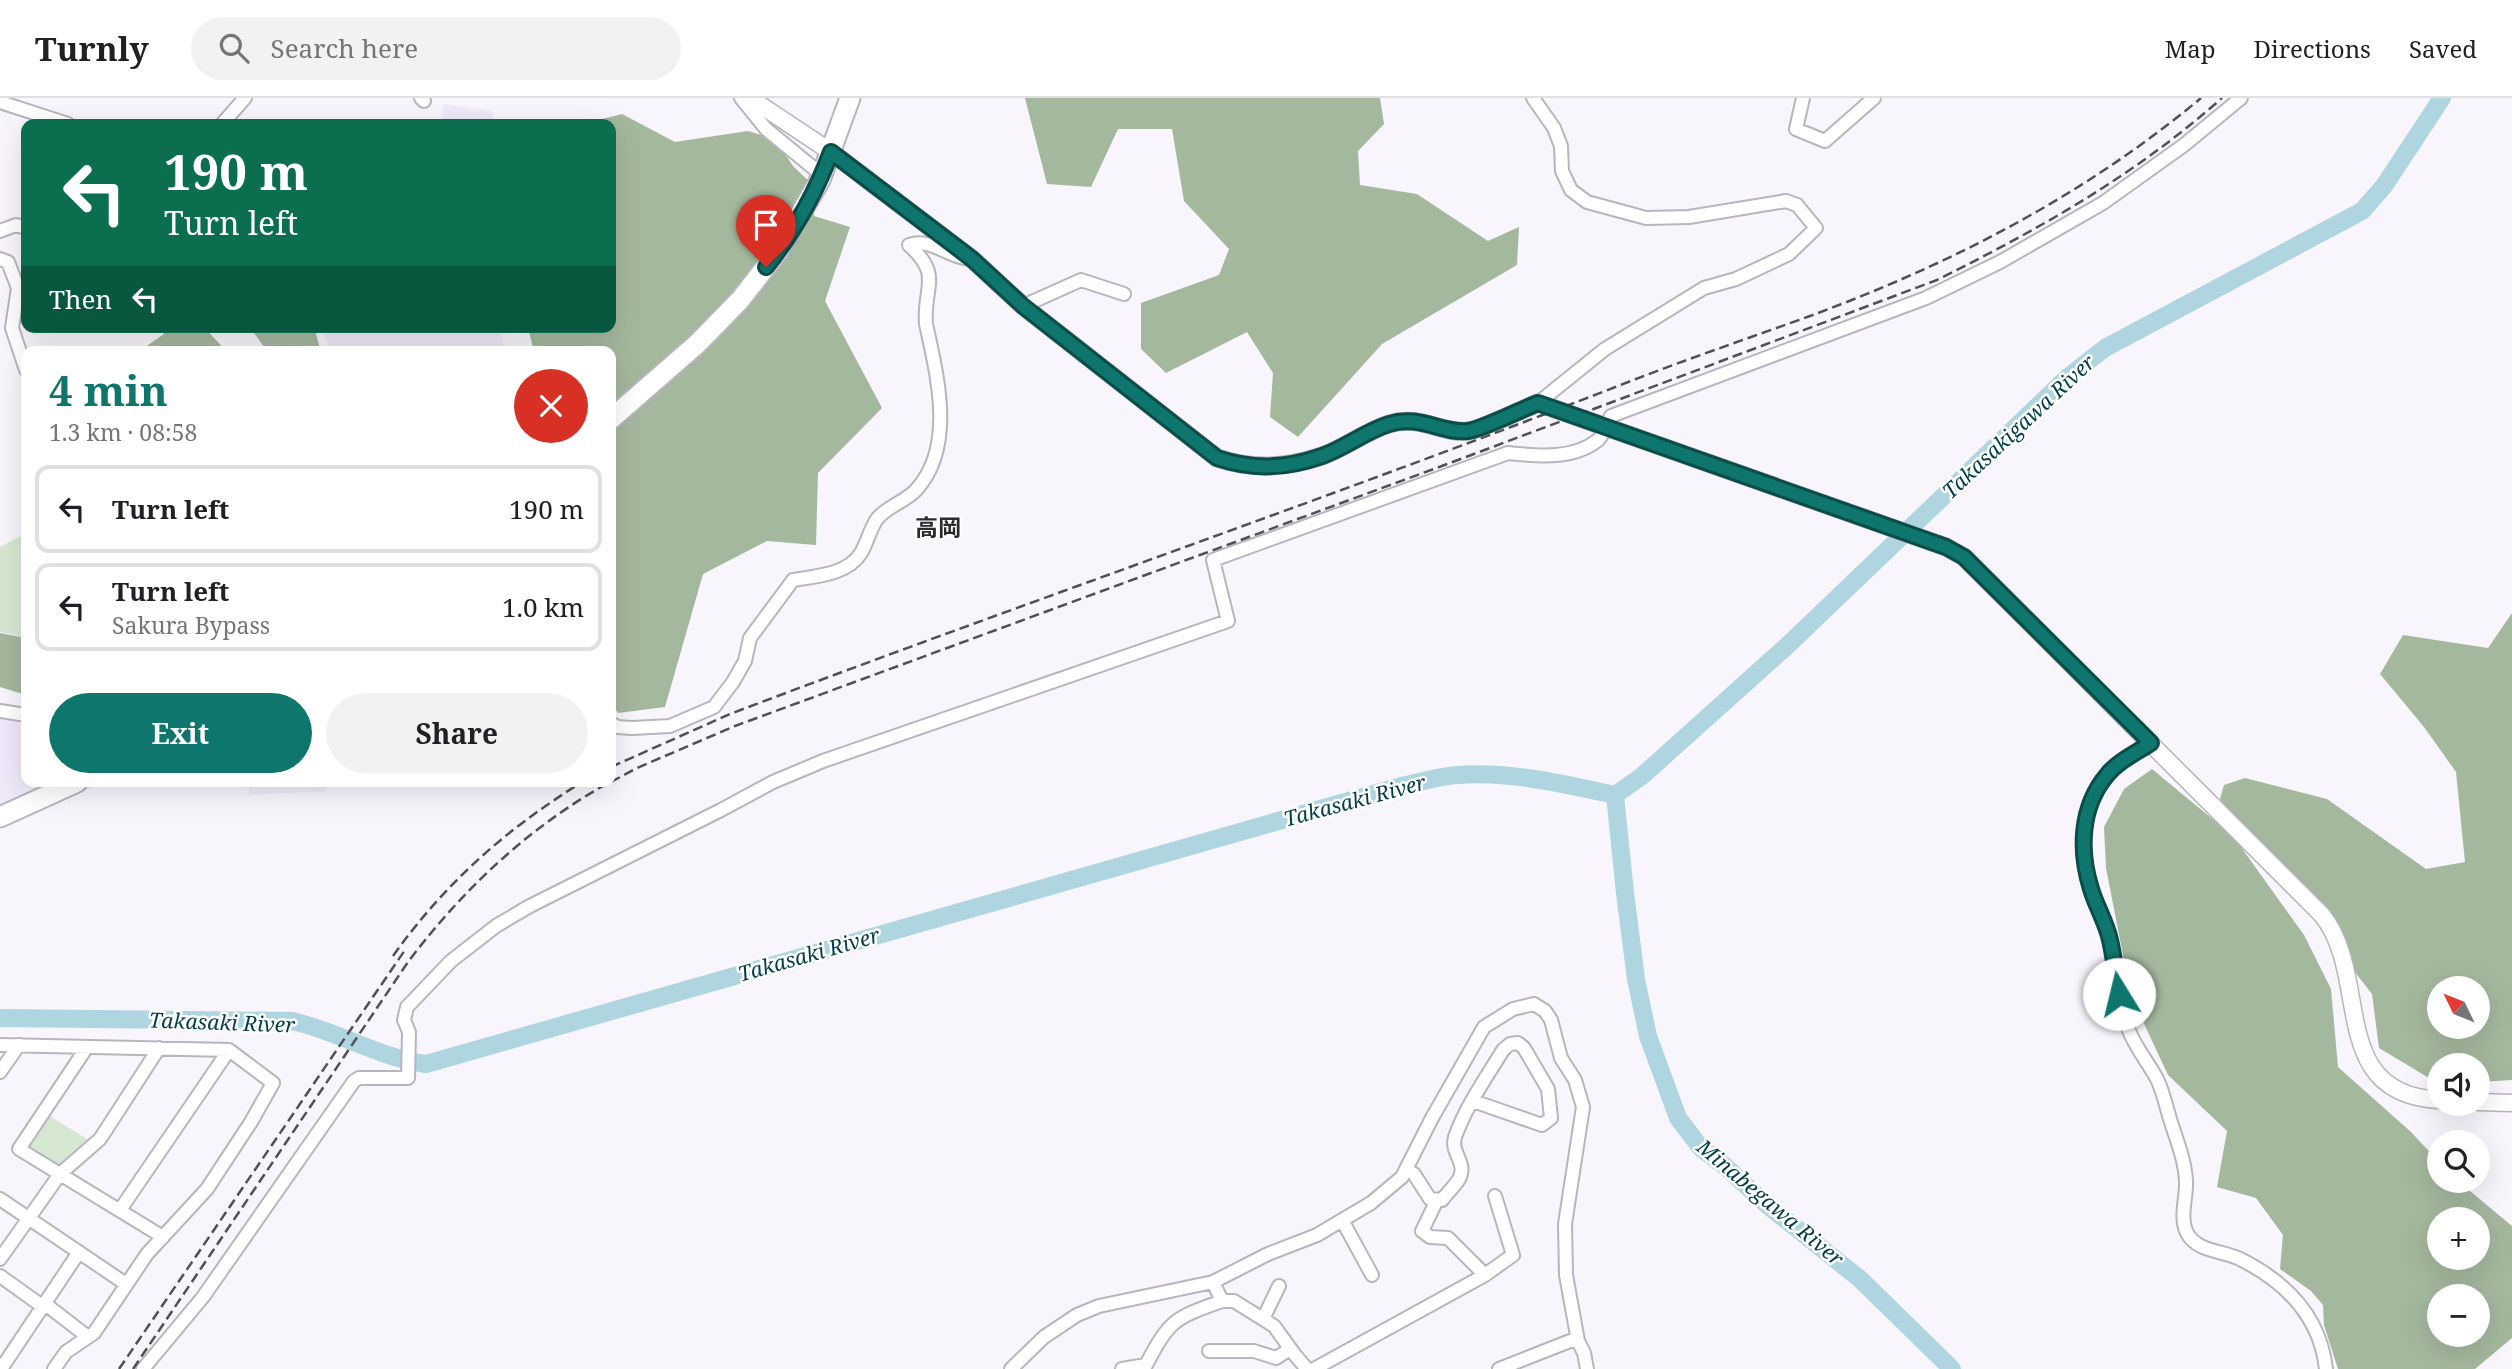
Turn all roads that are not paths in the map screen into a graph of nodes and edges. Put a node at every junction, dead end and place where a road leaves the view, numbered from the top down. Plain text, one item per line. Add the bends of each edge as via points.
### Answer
1 (245, 98) edge
2 (741, 98) edge
3 (750, 98) edge
4 (850, 98) edge
5 (1533, 98) edge
6 (1803, 98) edge
7 (1874, 98) edge
8 (2241, 98) edge
9 (0, 102) edge
10 (53, 119) edge
11 (226, 119) edge
12 (831, 152) junction
13 (822, 175) junction
14 (21, 226) edge
15 (0, 231) edge
16 (0, 259) edge
17 (972, 259) junction
18 (1124, 294) dead end
19 (1023, 306) junction
20 (21, 355) edge
21 (1538, 403) junction
22 (616, 415) edge
23 (1605, 426) junction
24 (0, 711) edge
25 (21, 714) edge
26 (616, 726) edge
27 (2151, 743) junction
28 (66, 787) edge
29 (0, 817) edge
30 (0, 1045) edge
31 (19, 1045) junction
32 (87, 1046) junction
33 (159, 1048) junction
34 (229, 1050) junction
35 (0, 1072) edge
36 (2427, 1099) edge
37 (1473, 1101) junction
38 (2490, 1102) edge
39 (2512, 1103) edge
40 (1406, 1169) junction
41 (60, 1174) junction
42 (1495, 1196) dead end
43 (0, 1199) edge
44 (1437, 1200) junction
45 (120, 1210) junction
46 (28, 1218) junction
47 (1342, 1220) junction
48 (163, 1237) junction
49 (79, 1252) junction
50 (0, 1259) edge
51 (1372, 1275) dead end
52 (1485, 1275) junction
53 (0, 1276) edge
54 (1213, 1282) junction
55 (127, 1284) junction
56 (1279, 1286) dead end
57 (1222, 1301) junction
58 (43, 1305) junction
59 (1263, 1319) junction
60 (88, 1336) junction
61 (1578, 1341) junction
62 (1290, 1349) junction
63 (1209, 1352) dead end
64 (0, 1369) edge
65 (54, 1369) edge
66 (143, 1369) edge
67 (1011, 1369) edge
68 (1122, 1369) edge
69 (1307, 1369) edge
70 (1314, 1369) edge
71 (1499, 1369) edge
72 (1587, 1369) edge
73 (2326, 1369) edge

1 - 11 street
2 - 13 street via 766,130
3 - 12 street
4 - 12 highway
5 - 21 street via 1554,128 1561,146 1562,171 1571,190 1587,202 1646,218 1786,201 1797,205 1816,228 1789,254 1736,279 1704,288 1605,349
6 - 7 street via 1796,129 1825,141
8 - 23 street via 2103,203 1961,283 1611,416
9 - 10 street
12 - 13 highway
12 - 17 street
13 - 22 highway via 779,250 740,300
14 - 15 street
16 - 20 street via 8,262 18,288 12,328
17 - 19 street
17 - 26 street via 957,258 934,245 909,245 929,267 925,312 940,401 938,447 915,491 876,520 849,567 793,580 750,638 745,661 714,707 670,726
18 - 19 street via 1081,280
19 - 21 street via 1217,458 1255,468 1321,456 1390,424 1419,421 1468,431
21 - 23 street
23 - 27 street via 1964,557
23 - 66 street via 1601,438 1583,449 1550,455 1508,453 1213,561 1228,621 823,761 773,782 496,926 451,961 407,1006 408,1078 354,1081 202,1297
24 - 25 street
27 - 36 street via 2332,926 2365,1059 2379,1079 2411,1097
27 - 73 street via 2107,774 2095,792 2083,837 2090,887 2110,938 2128,1030 2158,1080 2183,1161 2187,1234 2199,1245 2268,1276 2295,1298 2311,1319
28 - 29 highway
30 - 31 street
31 - 32 street
31 - 35 street
32 - 33 street
32 - 41 street via 19,1149
33 - 34 street
33 - 41 street via 100,1139
34 - 45 street
34 - 48 street via 273,1083 207,1189
37 - 37 street via 1503,1049 1518,1043 1548,1089 1551,1118 1542,1125
37 - 44 street via 1454,1140 1454,1151 1462,1163 1461,1177
38 - 39 street
40 - 44 street via 1430,1199
40 - 47 street via 1371,1203
40 - 61 street via 1484,1027 1513,1009 1534,1004 1545,1011 1583,1107 1565,1224 1566,1275
41 - 45 street
41 - 46 street
42 - 52 street via 1513,1255
43 - 46 street
44 - 52 street via 1422,1231 1430,1237 1448,1238
45 - 48 street
46 - 49 street
46 - 50 street
47 - 51 street
47 - 54 street
48 - 55 street
49 - 55 street
49 - 58 street
52 - 70 street
53 - 58 street
54 - 57 street
54 - 67 street via 1099,1306 1077,1315 1044,1337
55 - 60 street
56 - 59 street
57 - 59 street via 1234,1301
57 - 68 street via 1177,1319 1146,1365
58 - 60 street
58 - 64 street
59 - 62 street
60 - 65 street via 66,1352
61 - 71 street
61 - 72 street
62 - 63 street via 1276,1358 1254,1351
62 - 69 street

